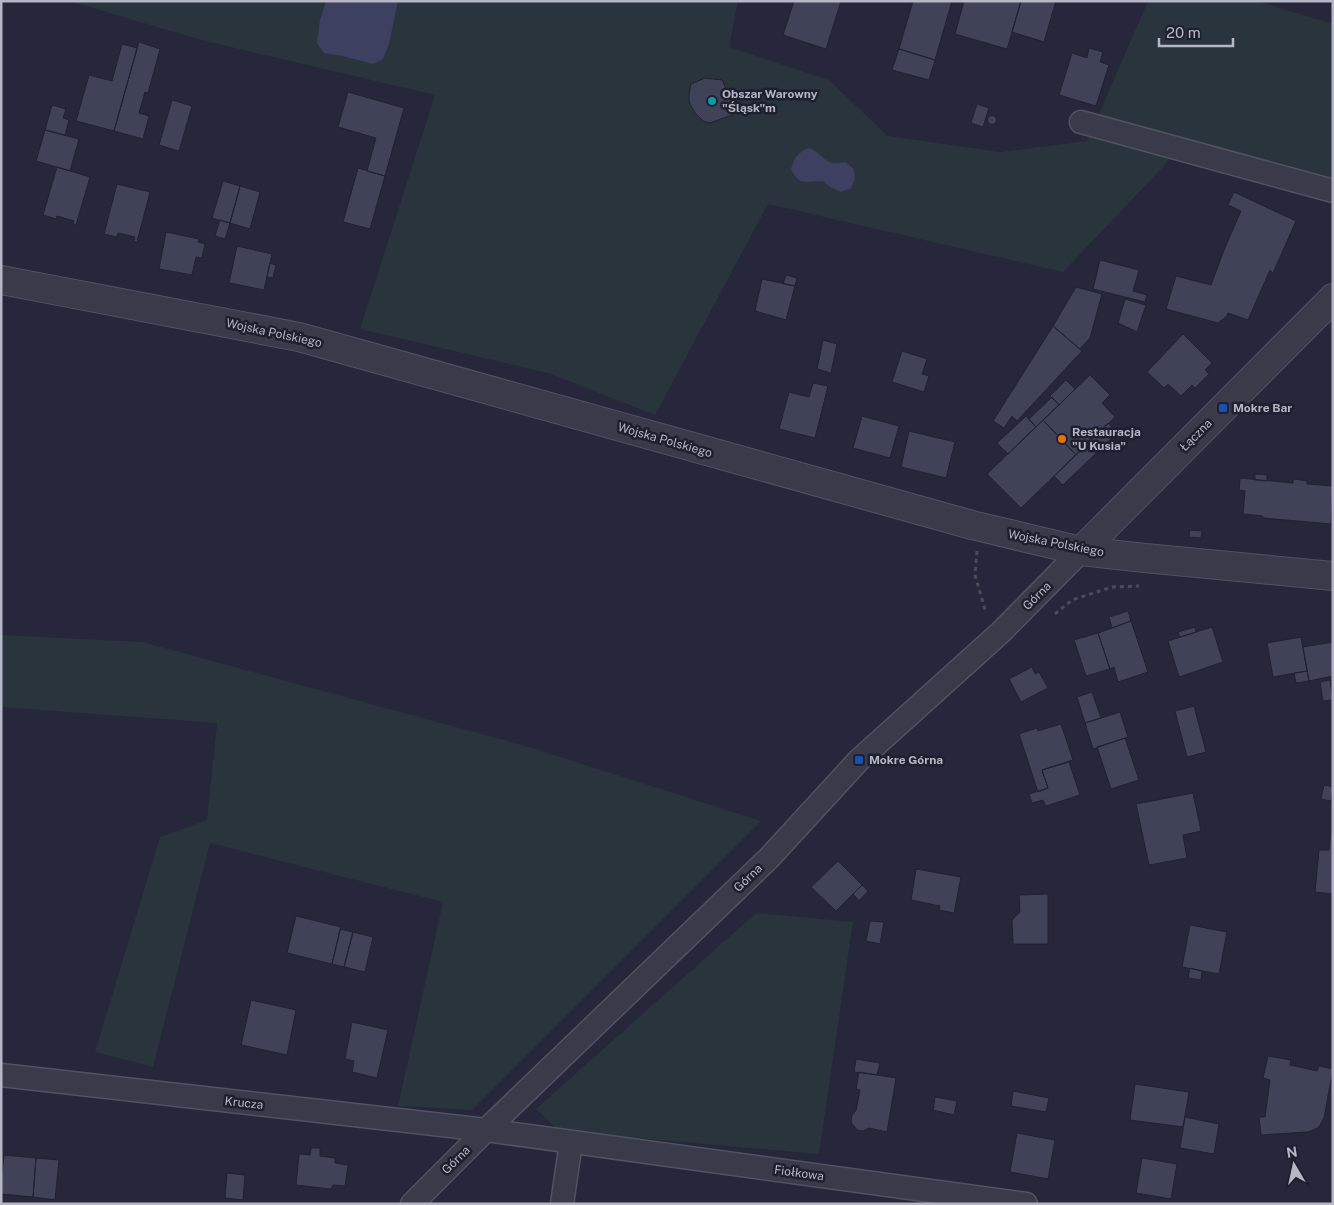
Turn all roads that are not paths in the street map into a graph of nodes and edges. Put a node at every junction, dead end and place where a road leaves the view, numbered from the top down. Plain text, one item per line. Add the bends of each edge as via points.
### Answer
1 (1081, 122) dead end
2 (1333, 191) edge
3 (1, 280) edge
4 (1333, 298) edge
5 (1081, 551) junction
6 (1333, 576) edge
7 (1, 1075) edge
8 (486, 1130) junction
9 (571, 1142) junction
10 (412, 1204) edge
11 (562, 1204) edge
12 (1026, 1204) edge

1 - 2 street
3 - 5 street, Wojska Polskiego via 299,337 963,523
4 - 5 street, Łączna
5 - 6 street, Wojska Polskiego
5 - 8 street, Górna via 1001,632 859,760 769,858
7 - 8 street, Krucza
8 - 9 street, Fiołkowa
8 - 10 street, Górna
9 - 11 street
9 - 12 street, Fiołkowa

